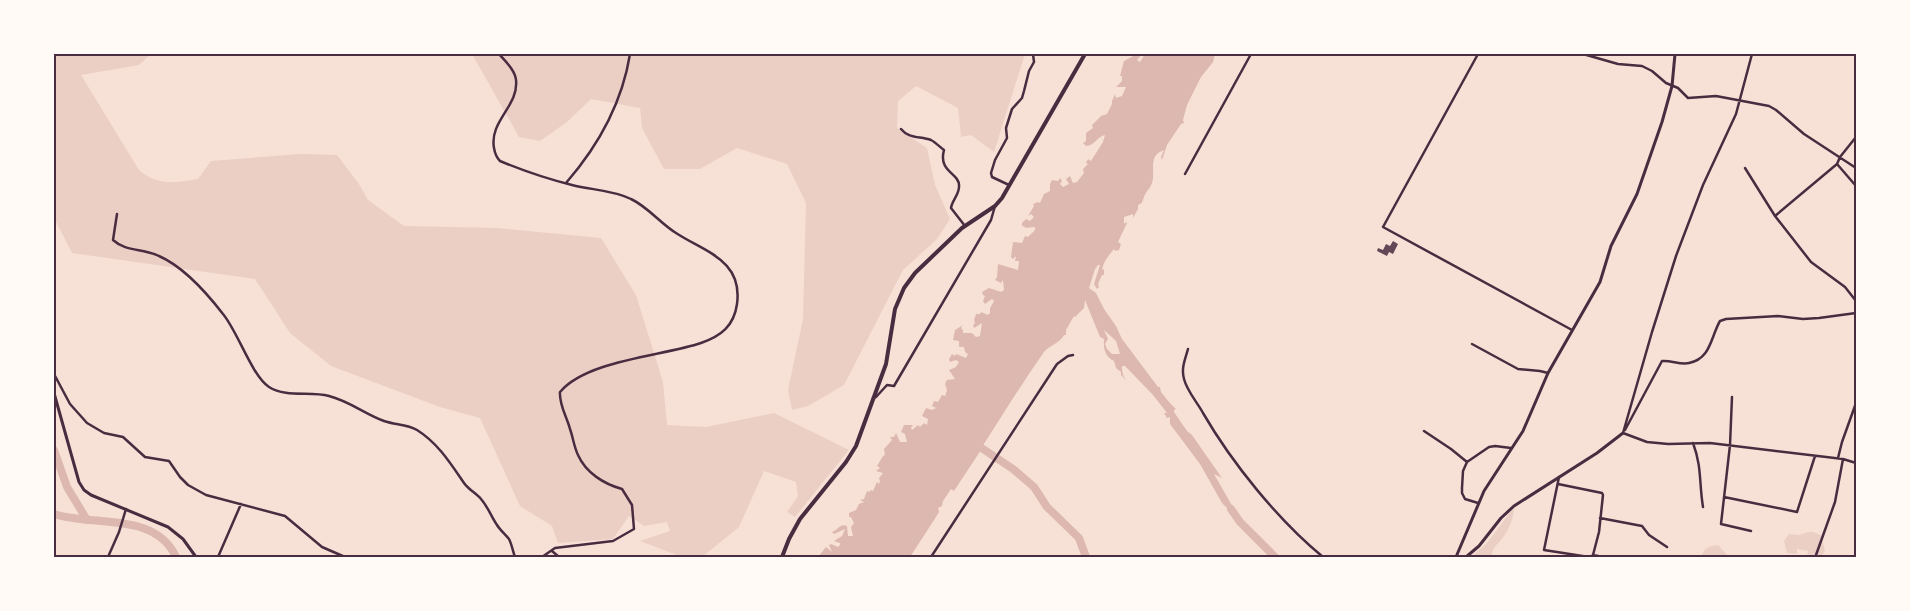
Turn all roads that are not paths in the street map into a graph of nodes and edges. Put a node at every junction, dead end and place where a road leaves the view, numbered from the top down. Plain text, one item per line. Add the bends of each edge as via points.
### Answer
1 (500, 54) edge
2 (630, 54) edge
3 (1033, 54) edge
4 (1085, 54) edge
5 (1251, 54) edge
6 (1478, 54) edge
7 (1583, 54) edge
8 (1675, 54) edge
9 (1752, 54) edge
10 (1672, 86) junction
11 (1740, 100) junction
12 (901, 129) dead end
13 (1856, 137) edge
14 (1840, 157) junction
15 (1837, 164) junction
16 (1745, 168) dead end
17 (1856, 168) edge
18 (1185, 174) dead end
19 (566, 183) junction
20 (1009, 185) junction
21 (1856, 186) edge
22 (995, 206) junction
23 (117, 214) dead end
24 (1776, 216) junction
25 (965, 226) junction
26 (1856, 301) edge
27 (1856, 314) edge
28 (1574, 331) junction
29 (1472, 344) dead end
30 (1188, 350) dead end
31 (1073, 355) dead end
32 (1548, 373) junction
33 (54, 374) edge
34 (54, 393) edge
35 (1732, 397) dead end
36 (873, 398) junction
37 (1856, 403) edge
38 (1424, 431) dead end
39 (1623, 433) junction
40 (1693, 443) junction
41 (1730, 445) junction
42 (1513, 448) junction
43 (1815, 456) junction
44 (1838, 458) junction
45 (1843, 459) junction
46 (1467, 462) junction
47 (1856, 463) edge
48 (1559, 477) junction
49 (1558, 484) junction
50 (1724, 497) junction
51 (1478, 503) junction
52 (241, 504) junction
53 (1703, 507) dead end
54 (126, 509) junction
55 (1600, 518) junction
56 (1751, 531) dead end
57 (1667, 547) dead end
58 (552, 551) junction
59 (1593, 555) junction
60 (1816, 555) dead end
61 (108, 557) edge
62 (196, 557) edge
63 (218, 557) edge
64 (345, 557) edge
65 (515, 557) edge
66 (542, 557) edge
67 (559, 557) edge
68 (782, 557) edge
69 (931, 557) edge
70 (1323, 557) edge
71 (1456, 557) edge
72 (1466, 557) edge
73 (1603, 557) edge

1 - 19 street via 513,72 516,89 494,131 496,158 515,168
2 - 19 street via 625,78 606,126 592,151
3 - 20 street via 1034,62 1022,98 1012,109 1006,128 1007,138 991,173 992,177
4 - 20 main road
5 - 18 street
6 - 28 street via 1383,227
7 - 10 street via 1618,64 1642,66
8 - 10 street
9 - 11 street
10 - 11 street via 1688,98 1716,96
10 - 28 street via 1637,194 1611,246 1600,282
11 - 14 street via 1769,106
11 - 39 street via 1676,256
12 - 25 street via 912,137 930,140 944,150 943,162 960,186 951,208
13 - 14 street
14 - 15 street
14 - 17 street
15 - 21 street
15 - 24 street
16 - 24 street
19 - 58 street via 631,199 676,234 711,252 734,277 737,302 733,320 718,336 685,348 605,367 580,376 560,392 579,458 588,470 609,486 622,489 632,505 634,529 613,541 571,545
20 - 22 main road
22 - 25 main road
22 - 36 street via 991,220 894,386 887,385
23 - 65 street via 113,240 121,247 159,255 195,282 224,315 254,368 270,388 343,400 385,422 409,426 424,435 488,508 510,541
24 - 26 street via 1811,262
25 - 36 main road via 915,273 904,288 895,309 886,364
27 - 39 street via 1720,321 1707,352 1696,361 1688,364 1662,360
28 - 32 street
29 - 32 street via 1518,369
30 - 70 street via 1182,368 1184,381 1212,430 1282,517
31 - 69 street via 1057,364
32 - 42 street
33 - 52 street via 70,404 93,427 123,437 145,457 169,461 188,485 206,495
34 - 54 street via 84,490
35 - 41 street
36 - 68 main road via 856,446 800,519
37 - 44 street
38 - 46 street
39 - 40 street via 1647,442
39 - 48 street
40 - 41 street
40 - 53 street via 1700,468
41 - 43 street
41 - 50 street
42 - 46 street via 1489,447
42 - 51 street
43 - 44 street
43 - 50 street via 1797,512
44 - 45 street
45 - 47 street
45 - 60 street via 1836,502
46 - 51 street via 1462,493 1465,499
48 - 49 street
48 - 72 street via 1514,506
49 - 55 street via 1602,493
49 - 59 street via 1544,550
50 - 56 street via 1721,524
51 - 71 street
52 - 63 street
52 - 64 street via 285,516 322,547
54 - 61 street
54 - 62 street via 177,533
55 - 57 street via 1642,526
55 - 59 street
58 - 66 street
58 - 67 street
59 - 73 street

